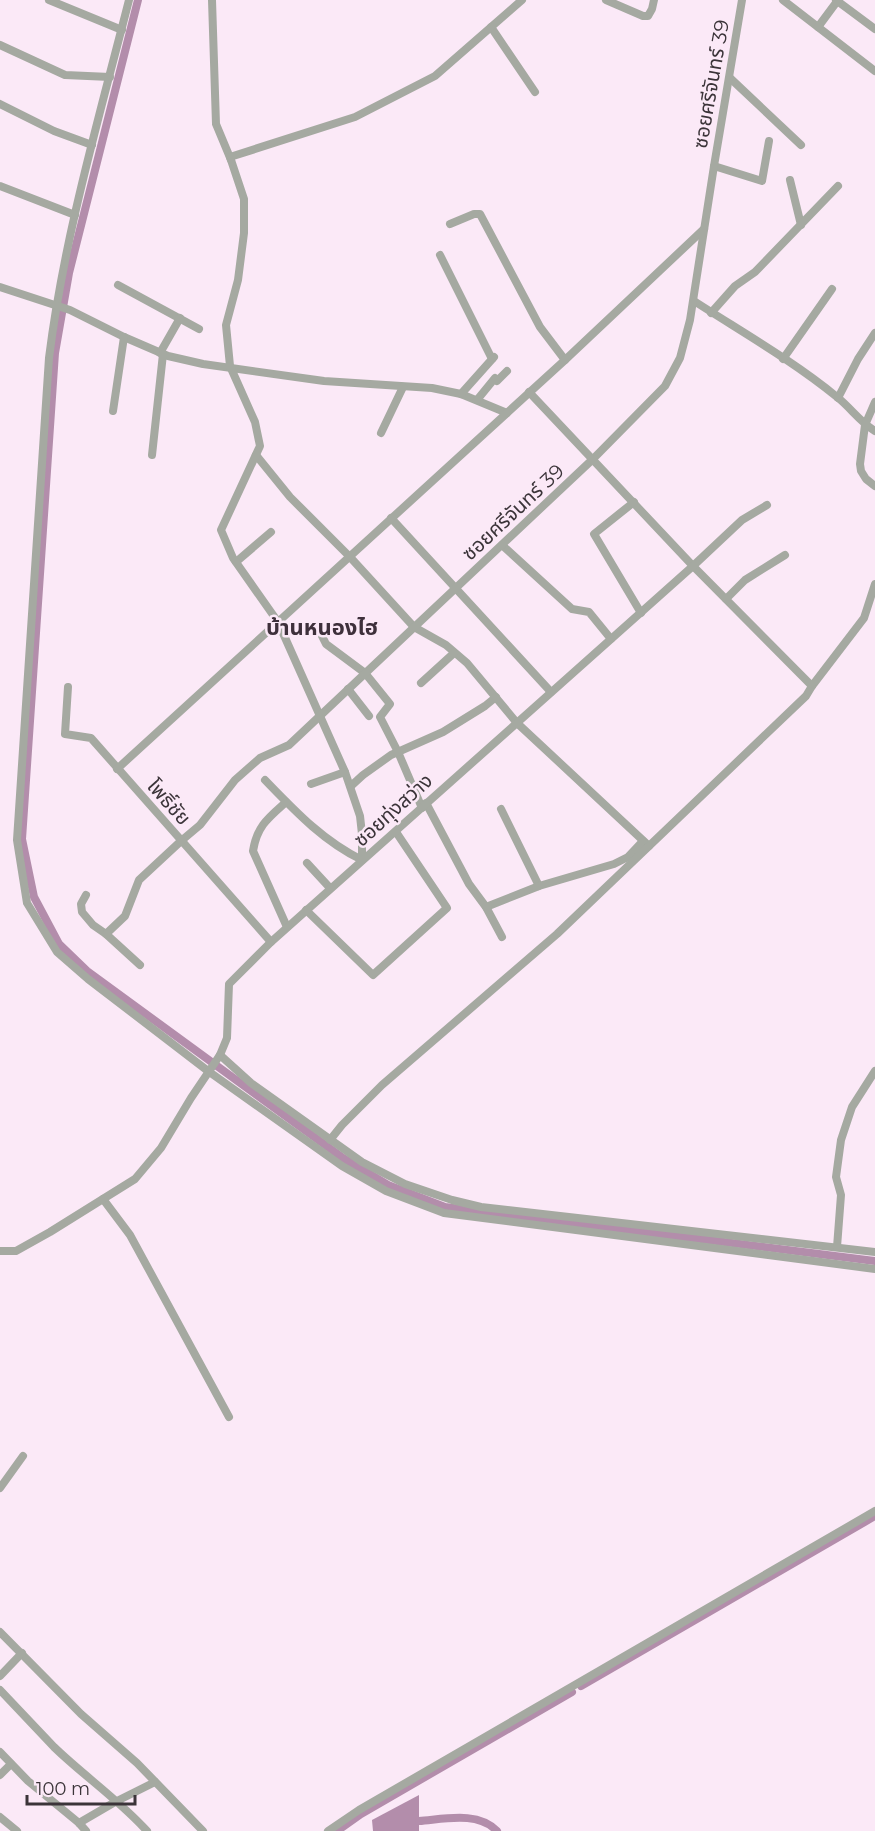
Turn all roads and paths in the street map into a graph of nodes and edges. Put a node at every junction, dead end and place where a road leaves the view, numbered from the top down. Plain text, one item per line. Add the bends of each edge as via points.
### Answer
1 (49, 0) edge
2 (129, 0) edge
3 (212, 0) edge
4 (522, 0) edge
5 (606, 0) edge
6 (654, 0) edge
7 (742, 0) edge
8 (783, 0) edge
9 (838, 0) edge
10 (491, 27) junction
11 (818, 27) junction
12 (875, 29) edge
13 (122, 30) junction
14 (0, 45) edge
15 (875, 71) edge
16 (110, 77) junction
17 (730, 78) junction
18 (535, 92) dead end
19 (0, 104) edge
20 (769, 141) dead end
21 (92, 145) junction
22 (801, 145) dead end
23 (233, 166) junction
24 (714, 166) junction
25 (790, 180) dead end
26 (0, 186) edge
27 (838, 186) dead end
28 (75, 215) junction
29 (450, 224) dead end
30 (801, 225) junction
31 (704, 229) junction
32 (440, 255) dead end
33 (118, 285) dead end
34 (0, 287) edge
35 (832, 289) dead end
36 (694, 302) junction
37 (58, 308) junction
38 (711, 313) junction
39 (180, 318) junction
40 (199, 329) dead end
41 (875, 333) edge
42 (124, 337) junction
43 (161, 353) junction
44 (783, 359) junction
45 (565, 360) junction
46 (230, 366) junction
47 (507, 371) dead end
48 (403, 387) junction
49 (529, 392) junction
50 (460, 394) junction
51 (838, 398) junction
52 (477, 400) junction
53 (875, 402) edge
54 (113, 411) dead end
55 (507, 413) junction
56 (865, 425) junction
57 (875, 431) edge
58 (381, 433) dead end
59 (152, 455) dead end
60 (256, 455) junction
61 (593, 459) junction
62 (875, 486) edge
63 (634, 502) junction
64 (766, 505) dead end
65 (392, 518) junction
66 (271, 532) dead end
67 (502, 545) junction
68 (786, 555) dead end
69 (350, 557) junction
70 (236, 562) junction
71 (693, 566) junction
72 (875, 584) edge
73 (456, 588) junction
74 (873, 597) edge
75 (726, 599) junction
76 (641, 613) junction
77 (278, 622) junction
78 (414, 627) junction
79 (319, 630) dead end
80 (611, 639) junction
81 (454, 653) junction
82 (365, 674) junction
83 (421, 683) dead end
84 (812, 686) junction
85 (68, 687) dead end
86 (348, 689) junction
87 (552, 692) junction
88 (496, 698) junction
89 (369, 716) dead end
90 (319, 717) junction
91 (517, 723) junction
92 (398, 752) junction
93 (117, 769) junction
94 (345, 772) junction
95 (265, 780) dead end
96 (311, 784) dead end
97 (351, 786) junction
98 (286, 802) junction
99 (424, 806) junction
100 (501, 809) dead end
101 (396, 832) junction
102 (181, 840) junction
103 (646, 844) junction
104 (362, 860) junction
105 (307, 863) dead end
106 (540, 886) junction
107 (330, 888) junction
108 (86, 895) dead end
109 (486, 907) junction
110 (306, 910) junction
111 (287, 927) junction
112 (106, 934) junction
113 (502, 937) dead end
114 (271, 942) junction
115 (140, 965) dead end
116 (218, 1057) junction
117 (210, 1068) junction
118 (875, 1071) edge
119 (330, 1140) junction
120 (103, 1199) junction
121 (837, 1247) junction
122 (0, 1251) edge
123 (875, 1252) edge
124 (875, 1269) edge
125 (229, 1417) dead end
126 (23, 1456) dead end
127 (0, 1488) edge
128 (875, 1510) edge
129 (0, 1632) edge
130 (22, 1653) junction
131 (0, 1676) edge
132 (0, 1689) edge
133 (0, 1752) edge
134 (11, 1764) junction
135 (0, 1775) edge
136 (155, 1782) junction
137 (115, 1802) junction
138 (0, 1817) edge
139 (79, 1823) junction
140 (18, 1831) edge
141 (86, 1831) edge
142 (147, 1831) edge
143 (203, 1831) edge
144 (328, 1831) edge

1 - 13 street
2 - 13 street
3 - 23 street via 216,124
4 - 10 street
5 - 6 street via 648,16
7 - 17 street, ซอยศรีจันทร์ 39
8 - 11 street
9 - 11 street
9 - 12 street
10 - 18 street
10 - 23 street via 435,76 355,117 230,157
11 - 15 street
13 - 16 street
14 - 16 street via 65,75
16 - 21 street
17 - 22 street
17 - 24 street, ซอยศรีจันทร์ 39
19 - 21 street
20 - 24 street via 762,181
21 - 28 street
23 - 46 street via 244,199 244,233 238,280 226,325
24 - 31 street, ซอยศรีจันทร์ 39
25 - 30 street
26 - 28 street
27 - 30 street
28 - 37 street
29 - 45 street via 480,214 540,327
30 - 38 street
31 - 36 street, ซอยศรีจันทร์ 39
31 - 45 street
32 - 50 street via 493,358
33 - 39 street
34 - 37 street
35 - 44 street
36 - 38 street
36 - 61 street, ซอยศรีจันทร์ 39 via 680,358 665,386
37 - 42 street
37 - 117 street via 49,358 16,840 27,903 57,952
38 - 44 street
39 - 40 street
39 - 43 street
41 - 51 street
42 - 43 street
42 - 54 street
43 - 46 street via 203,364
43 - 59 street
44 - 51 street
45 - 49 street
46 - 48 street via 324,381
46 - 60 street via 255,422 260,446
47 - 52 street via 497,381 495,378
48 - 50 street
48 - 58 street
49 - 55 street
49 - 61 street
50 - 52 street
51 - 56 street
52 - 55 street
53 - 56 street
55 - 65 street
56 - 57 street
56 - 62 street via 861,471
60 - 69 street
60 - 70 street via 222,530
61 - 63 street
61 - 67 street, ซอยศรีจันทร์ 39
63 - 71 street
63 - 76 street via 594,534
64 - 71 street, ซอยทุ่งสว่าง via 742,520
65 - 69 street
65 - 73 street
66 - 70 street
67 - 73 street, ซอยศรีจันทร์ 39
67 - 80 street via 572,609 589,612
68 - 75 street via 745,580
69 - 77 street
69 - 78 street
70 - 77 street
71 - 75 street
71 - 76 street, ซอยทุ่งสว่าง
72 - 74 street
73 - 78 street, ซอยศรีจันทร์ 39
73 - 87 street
74 - 84 street via 864,618
75 - 84 street
76 - 80 street, ซอยทุ่งสว่าง
77 - 90 street
77 - 93 street
78 - 81 street
78 - 82 street, ซอยศรีจันทร์ 39
79 - 82 street via 326,644
80 - 87 street, ซอยทุ่งสว่าง
81 - 83 street
81 - 88 street
82 - 86 street, ซอยศรีจันทร์ 39
82 - 92 street via 390,704 380,717
84 - 103 street via 806,696
85 - 93 street, โพธิ์ชัย via 65,734 91,738
86 - 89 street
86 - 90 street, ซอยศรีจันทร์ 39
87 - 91 street, ซอยทุ่งสว่าง
88 - 91 street
88 - 92 street via 443,732
90 - 94 street
90 - 102 street, ซอยศรีจันทร์ 39 via 289,745 260,758 235,780 200,825
91 - 99 street, ซอยทุ่งสว่าง
91 - 103 street
92 - 97 street
92 - 99 street
93 - 102 street, โพธิ์ชัย
94 - 96 street
94 - 97 street
95 - 98 street
97 - 104 street via 360,816
98 - 104 street via 325,837
98 - 111 street via 263,823 253,851
99 - 101 street, ซอยทุ่งสว่าง
99 - 109 street
100 - 106 street
101 - 104 street, ซอยทุ่งสว่าง
101 - 110 street via 447,908 373,975
102 - 112 street, ซอยศรีจันทร์ 39 via 139,880 125,916
102 - 114 street, โพธิ์ชัย
103 - 106 street via 614,864
103 - 119 street via 557,934 382,1085
104 - 107 street, ซอยทุ่งสว่าง
105 - 107 street
106 - 109 street
107 - 110 street, ซอยทุ่งสว่าง
108 - 112 street via 82,912
109 - 113 street
110 - 111 street, ซอยทุ่งสว่าง
111 - 114 street, ซอยทุ่งสว่าง
112 - 115 street
114 - 116 street, ซอยทุ่งสว่าง via 230,984 227,1038
116 - 117 street
116 - 119 street
117 - 120 street via 161,1148 135,1179
117 - 124 street via 342,1166 386,1191 444,1213
118 - 121 street via 852,1107 841,1140 836,1177 841,1195
119 - 121 street via 405,1185 481,1207
120 - 122 street via 16,1251
120 - 125 street via 130,1235
121 - 123 street
126 - 127 street
128 - 144 street
129 - 130 street
130 - 131 street
130 - 136 street
132 - 137 street via 55,1748
133 - 134 street
134 - 135 street
134 - 139 street
136 - 137 street
136 - 143 street
137 - 139 street
137 - 142 street
138 - 140 street
139 - 141 street

